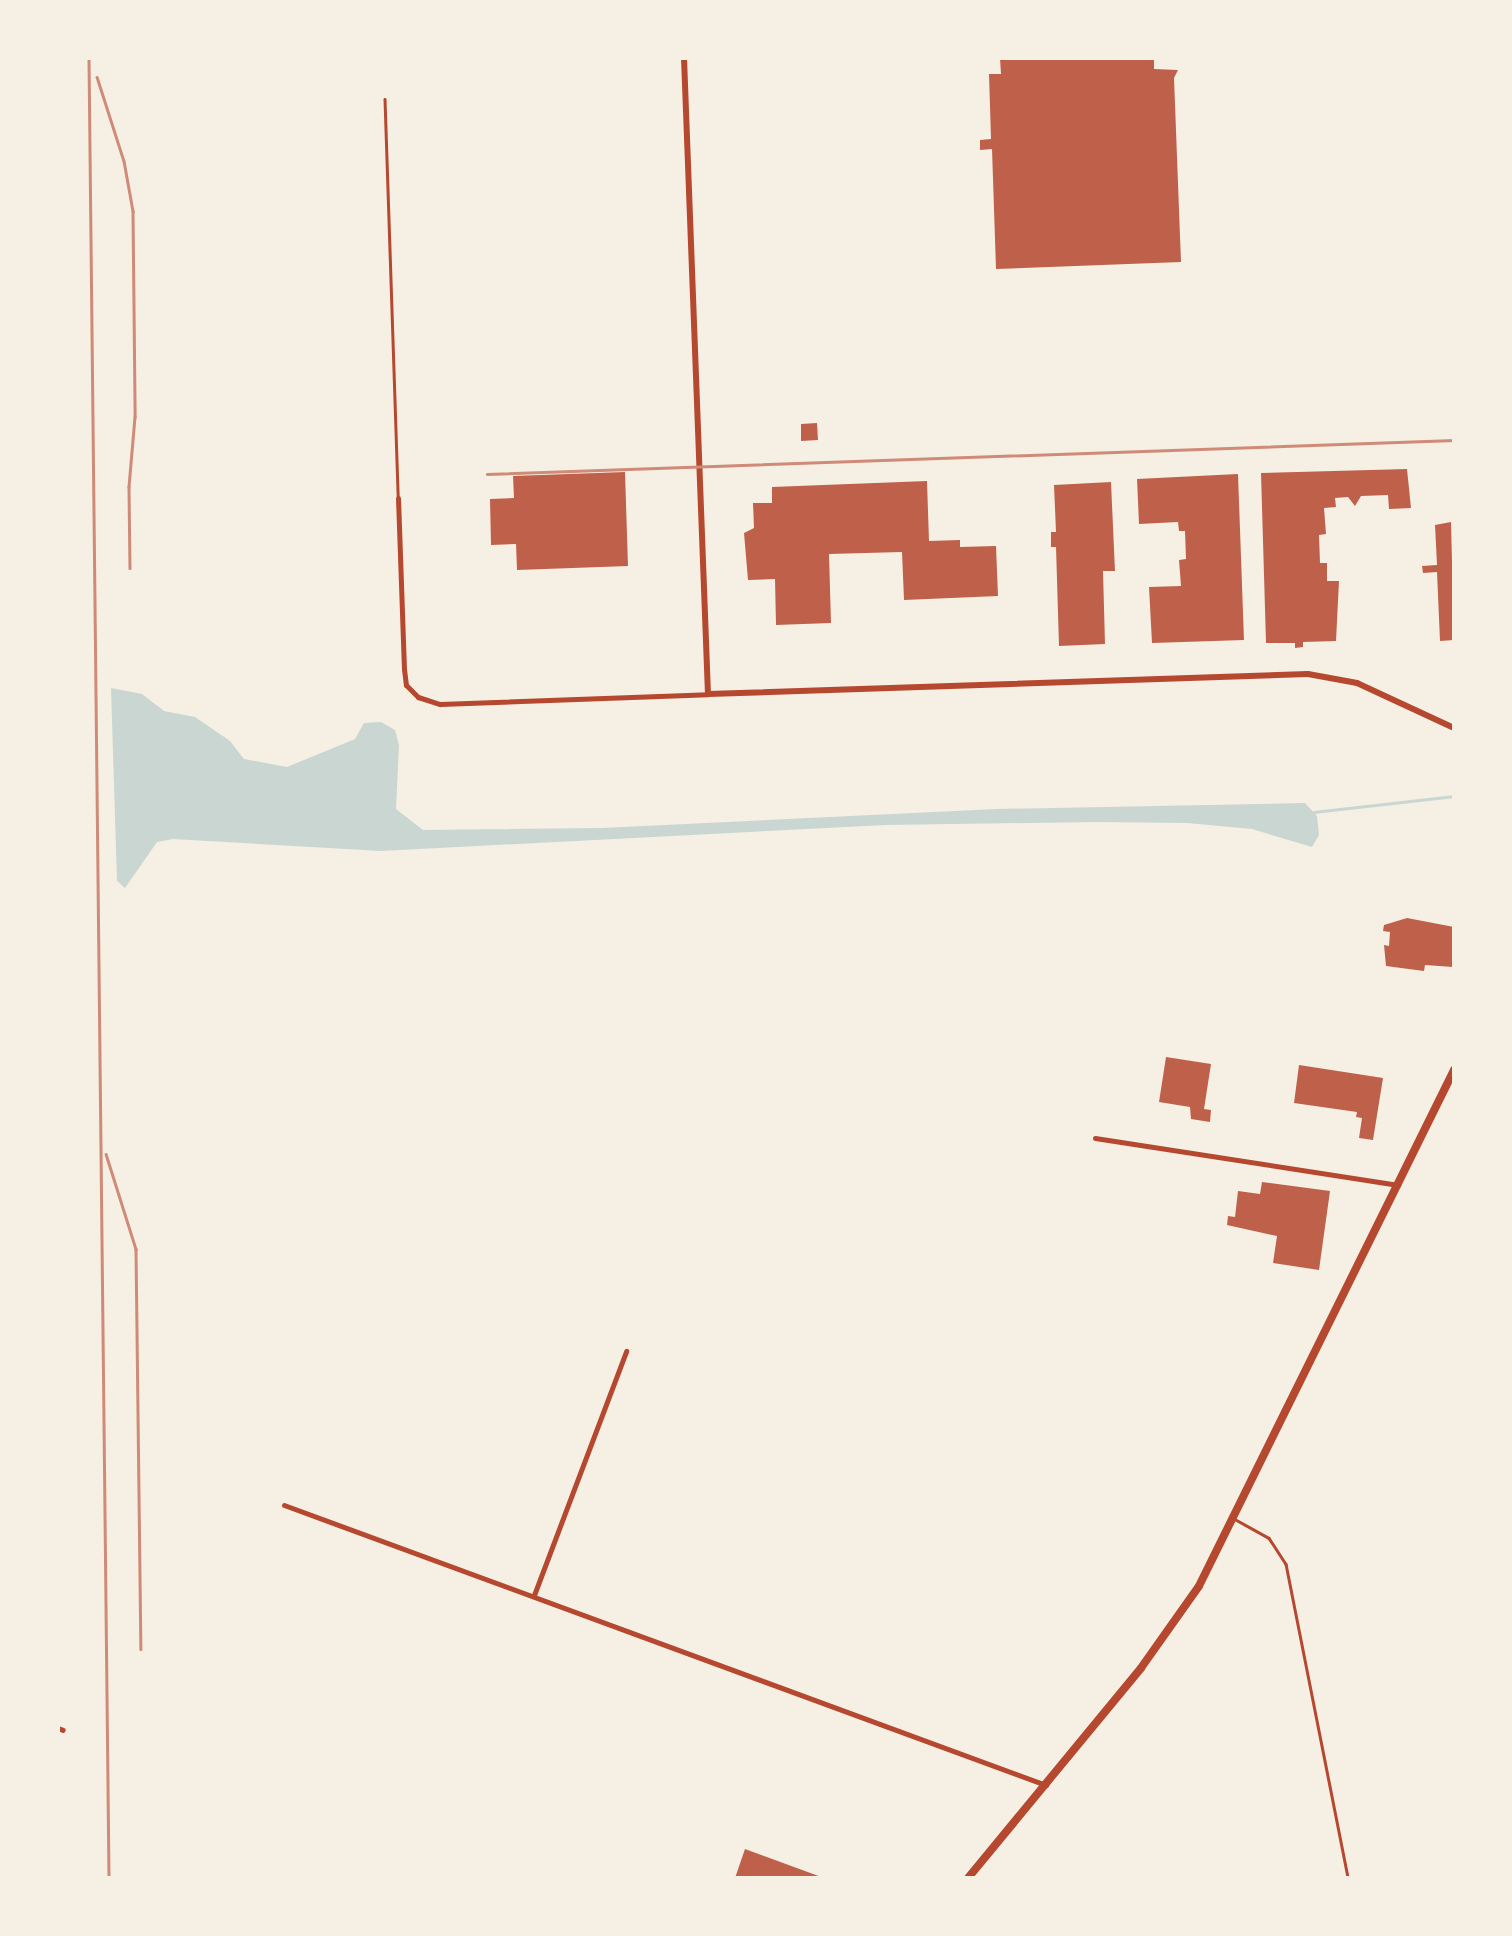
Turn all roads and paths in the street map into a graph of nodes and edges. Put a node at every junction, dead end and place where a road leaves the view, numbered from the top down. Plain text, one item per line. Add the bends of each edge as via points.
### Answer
1 (684, 58) edge
2 (386, 99) dead end
3 (398, 498) joint
4 (708, 694) junction
5 (1454, 728) edge
6 (1454, 1070) edge
7 (1094, 1138) dead end
8 (1399, 1185) junction
9 (626, 1350) dead end
10 (284, 1505) dead end
11 (1232, 1518) junction
12 (534, 1595) junction
13 (1046, 1785) junction
14 (968, 1878) edge
15 (1348, 1878) edge

1 - 4 street
2 - 3 lane
3 - 4 street via 404,669 418,697 440,704
4 - 5 street via 1308,674 1357,682
6 - 8 main road
7 - 8 street
8 - 11 main road
9 - 12 street
10 - 12 street
11 - 13 main road via 1173,1626
11 - 15 lane via 1272,1541 1286,1564
12 - 13 street
13 - 14 main road

